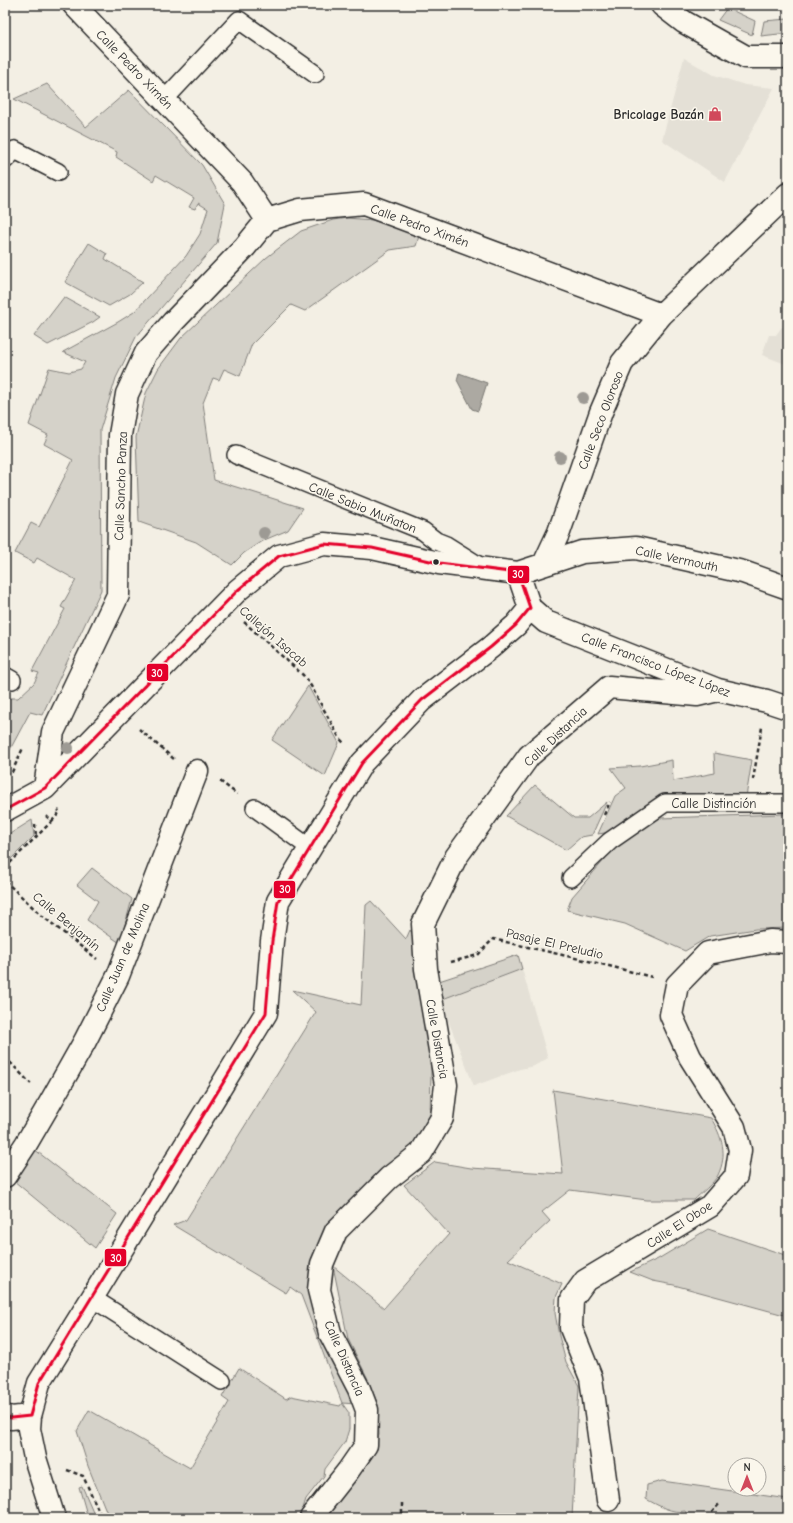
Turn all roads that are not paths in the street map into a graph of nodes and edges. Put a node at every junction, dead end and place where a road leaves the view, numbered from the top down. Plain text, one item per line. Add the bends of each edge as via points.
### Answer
1 (74, 5) edge
2 (662, 5) edge
3 (788, 57) edge
4 (315, 74) dead end
5 (164, 100) junction
6 (5, 160) edge
7 (58, 172) dead end
8 (788, 194) edge
9 (267, 220) junction
10 (661, 315) junction
11 (236, 456) dead end
12 (544, 564) junction
13 (483, 569) junction
14 (518, 573) junction
15 (788, 588) edge
16 (530, 608) junction
17 (718, 690) junction
18 (788, 708) edge
19 (197, 770) dead end
20 (45, 788) junction
21 (788, 803) edge
22 (255, 808) dead end
23 (5, 810) edge
24 (310, 848) junction
25 (571, 878) dead end
26 (788, 942) edge
27 (5, 1176) edge
28 (92, 1298) junction
29 (222, 1381) dead end
30 (5, 1416) edge
31 (30, 1416) junction
32 (608, 1500) dead end
33 (54, 1518) edge
34 (311, 1518) edge

1 - 5 street, Calle Pedro Ximén
2 - 3 street via 684,22 746,57
4 - 5 lane via 240,20
5 - 9 street, Calle Pedro Ximén via 242,182
6 - 7 lane via 15,150
8 - 10 street, Calle Seco Oloroso
9 - 10 street, Calle Pedro Ximén via 300,210 364,204
9 - 20 street, Calle Sancho Panza via 146,353 127,394 120,435 118,595 53,732
10 - 12 street, Calle Seco Oloroso via 622,363 601,412 559,532
11 - 13 lane, Calle Sabio Muñaton via 423,531
12 - 14 street, Calle Vermouth
12 - 15 street, Calle Vermouth via 582,552 636,548 743,572
13 - 14 street
13 - 20 street via 439,563 372,548 324,544 279,556 238,590
14 - 16 street
16 - 17 street, Calle Francisco López López via 546,622
16 - 24 street via 516,625 491,647 422,700 362,763
17 - 18 street, Calle Francisco López López
17 - 34 street, Calle Distancia via 698,696 609,687 529,756 456,857 423,924 426,969 446,1084 442,1118 421,1153 389,1178 336,1231 322,1264 319,1290 330,1333 367,1410 366,1445
19 - 27 street, Calle Juan de Molina via 118,976 50,1103
20 - 23 street
21 - 25 lane, Calle Distinción via 665,803 610,841
22 - 24 lane
24 - 28 street via 278,901 266,1013
26 - 32 street, Calle El Oboe via 770,941 708,953 677,985 671,1015 690,1057 734,1127 740,1150 736,1176 710,1206 585,1282 572,1299 571,1328 591,1378
28 - 29 lane
28 - 31 street via 38,1383
30 - 31 street
31 - 33 street via 29,1429 35,1458

